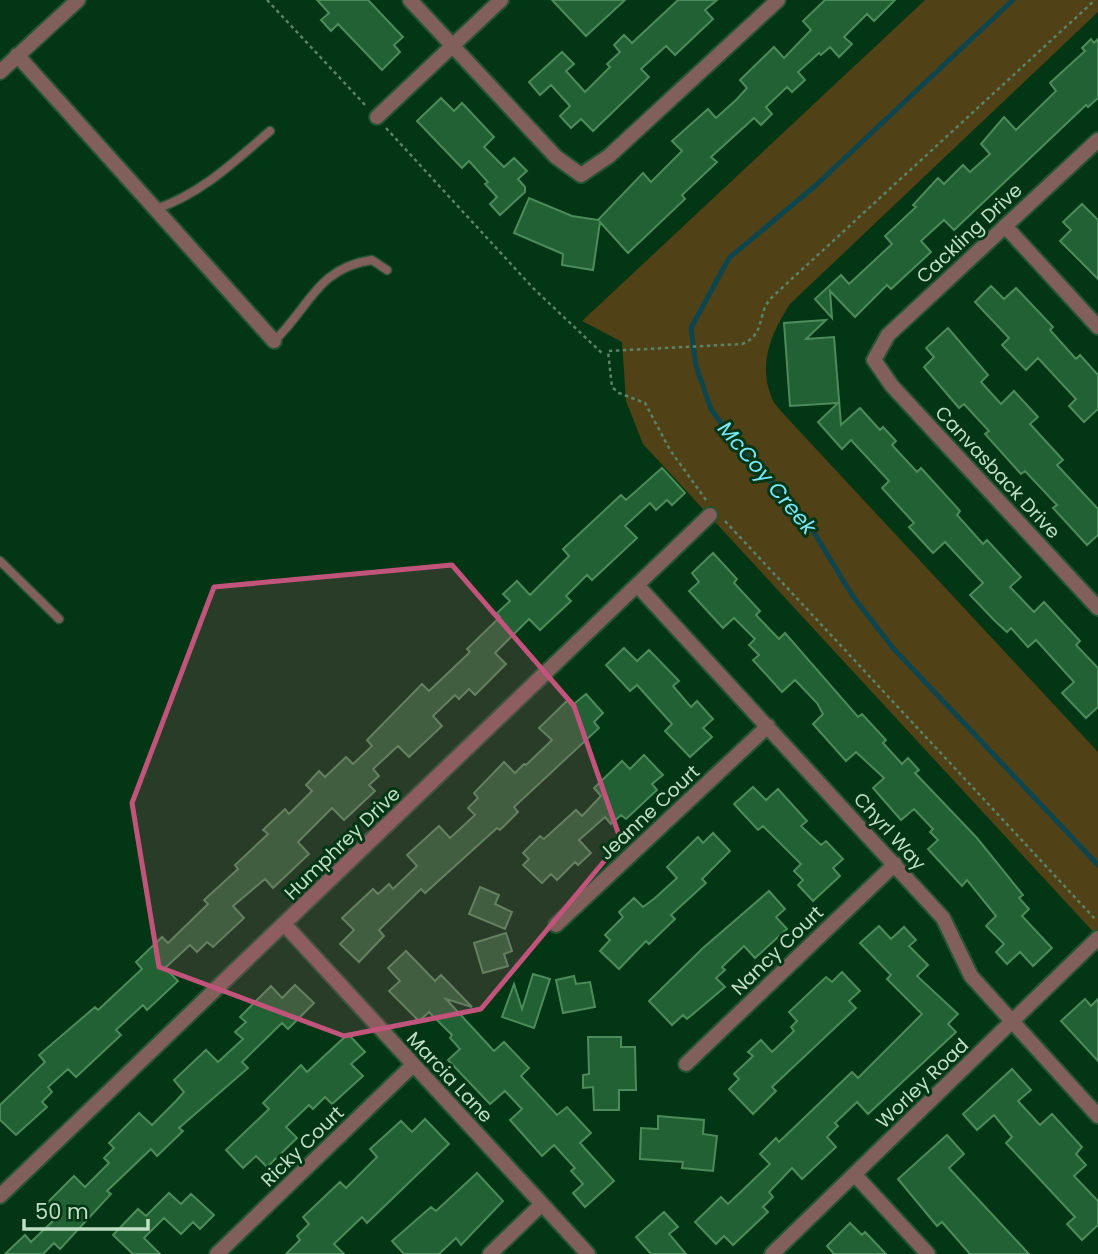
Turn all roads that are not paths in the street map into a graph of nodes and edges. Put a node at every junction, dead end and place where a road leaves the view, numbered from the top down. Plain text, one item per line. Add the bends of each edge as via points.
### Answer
1 (78, 0) edge
2 (410, 0) edge
3 (501, 0) edge
4 (778, 0) edge
5 (453, 46) junction
6 (18, 55) junction
7 (0, 72) edge
8 (377, 117) road end
9 (270, 131) dead end
10 (1098, 140) edge
11 (156, 209) junction
12 (1004, 226) junction
13 (387, 270) dead end
14 (1098, 327) edge
15 (274, 341) joint
16 (874, 360) joint
17 (714, 512) road end
18 (0, 561) edge
19 (637, 584) junction
20 (1098, 608) edge
21 (59, 619) dead end
22 (768, 726) junction
23 (895, 864) junction
24 (285, 925) junction
25 (556, 925) dead end
26 (1098, 938) edge
27 (1011, 1023) junction
28 (686, 1064) dead end
29 (413, 1065) junction
30 (1098, 1116) edge
31 (855, 1175) junction
32 (0, 1196) edge
33 (542, 1204) junction
34 (217, 1254) edge
35 (490, 1254) edge
36 (588, 1254) edge
37 (772, 1254) edge
38 (928, 1254) edge

1 - 6 street
2 - 5 street
3 - 5 street
4 - 5 street via 609,156 580,175 556,157
5 - 8 street
6 - 7 street
6 - 11 street
9 - 11 lane via 185,199
10 - 12 street, Cackling Drive
11 - 15 street
12 - 14 street
12 - 16 street, Cackling Drive via 888,335
13 - 15 lane via 372,260 330,275
16 - 20 street, Canvasback Drive via 892,386
17 - 19 street, Humphrey Drive
18 - 21 lane
19 - 22 street, Chyrl Way
19 - 24 street, Humphrey Drive
22 - 23 street, Chyrl Way
22 - 25 street, Jeanne Court
23 - 27 street, Chyrl Way via 943,918 971,976
23 - 28 street, Nancy Court
24 - 29 street, Marcia Lane
24 - 32 street, Humphrey Drive
26 - 27 street, Worley Road
27 - 30 street, Chyrl Way
27 - 31 street, Worley Road
29 - 33 street, Marcia Lane
29 - 34 street, Ricky Court
31 - 37 street, Worley Road
31 - 38 street
33 - 35 street
33 - 36 street, Marcia Lane

